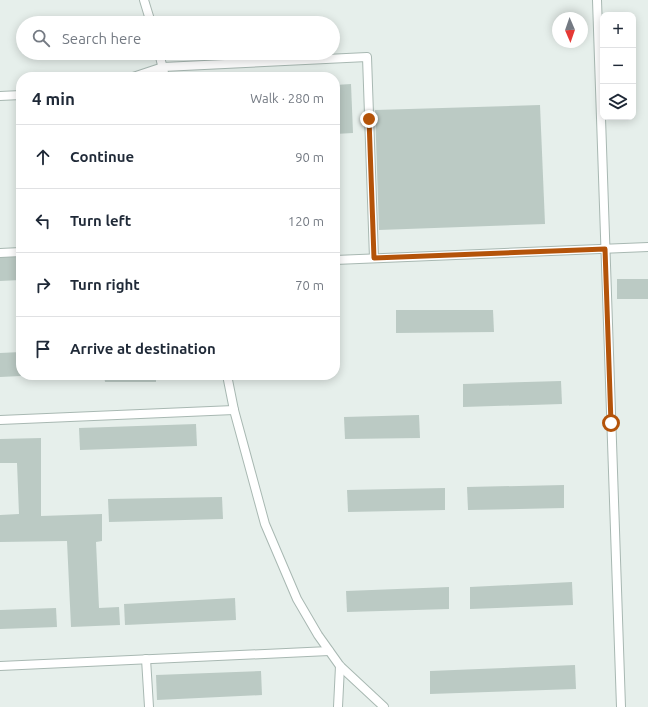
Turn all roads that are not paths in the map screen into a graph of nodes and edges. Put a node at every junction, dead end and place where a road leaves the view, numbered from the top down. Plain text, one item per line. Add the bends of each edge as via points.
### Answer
1 (144, 0) edge
2 (596, 0) edge
3 (149, 16) edge
4 (340, 58) edge
5 (161, 60) edge
6 (306, 60) edge
7 (163, 67) junction
8 (148, 72) edge
9 (164, 72) edge
10 (16, 95) edge
11 (0, 96) edge
12 (648, 247) edge
13 (605, 249) junction
14 (16, 252) edge
15 (0, 253) edge
16 (374, 258) junction
17 (340, 260) edge
18 (228, 380) edge
19 (234, 410) junction
20 (0, 420) edge
21 (330, 651) junction
22 (146, 659) junction
23 (0, 666) edge
24 (340, 666) junction
25 (149, 707) edge
26 (338, 707) edge
27 (384, 707) edge
28 (621, 707) edge

1 - 3 lane
2 - 13 lane
4 - 16 lane via 367,57
5 - 7 lane
6 - 7 lane
7 - 8 lane
7 - 9 lane
10 - 11 lane
12 - 13 lane
13 - 16 lane
13 - 28 lane
14 - 15 lane
16 - 17 lane
18 - 19 lane
19 - 20 lane
19 - 21 lane via 270,537 297,599
21 - 22 lane
21 - 24 lane
22 - 23 lane
22 - 25 lane
24 - 26 lane
24 - 27 lane

